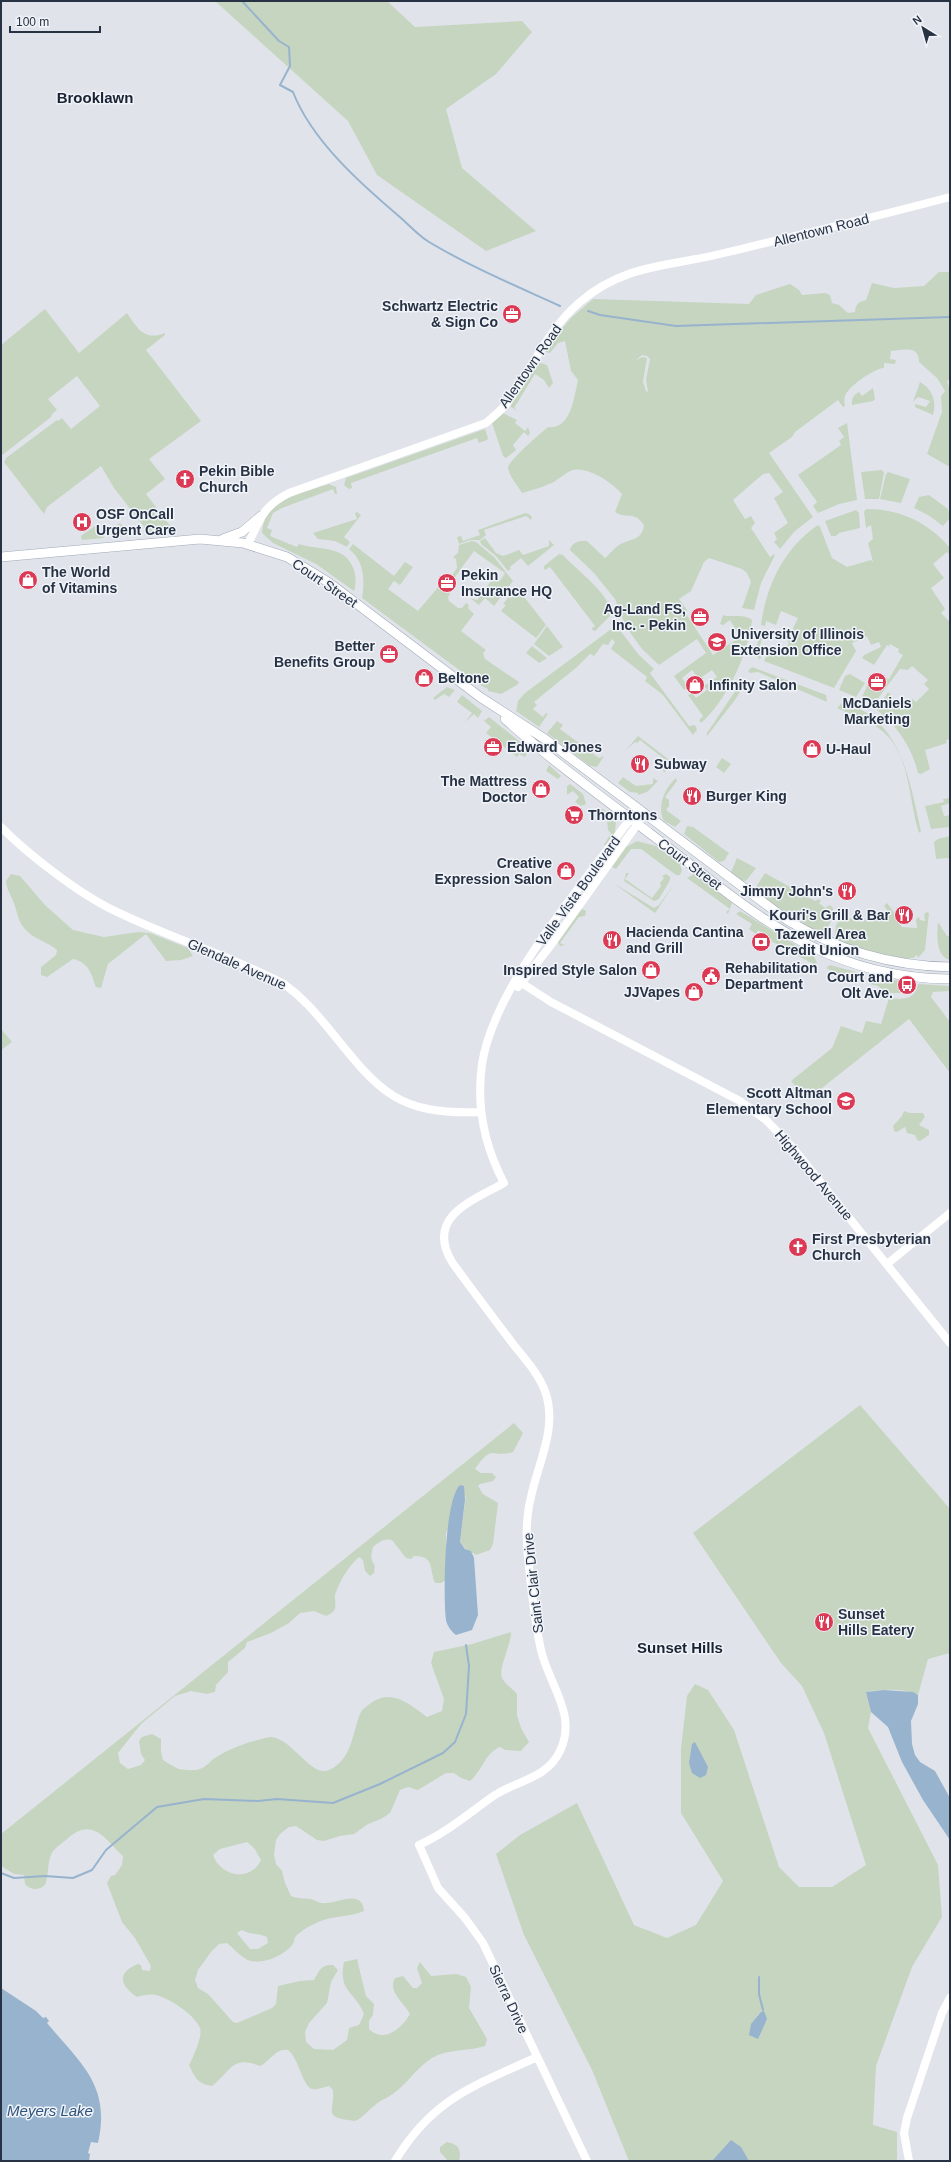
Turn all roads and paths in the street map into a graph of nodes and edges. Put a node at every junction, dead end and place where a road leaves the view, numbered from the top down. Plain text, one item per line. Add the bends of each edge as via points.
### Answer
1 (950, 197) edge
2 (261, 516) junction
3 (220, 540) junction
4 (248, 544) junction
5 (1, 557) edge
6 (480, 697) junction
7 (636, 819) junction
8 (1, 827) edge
9 (950, 967) edge
10 (950, 980) edge
11 (519, 981) junction
12 (480, 1112) junction
13 (504, 1183) joint
14 (950, 1213) edge
15 (887, 1264) junction
16 (950, 1343) edge
17 (419, 1845) joint
18 (950, 1998) edge
19 (537, 2057) junction
20 (395, 2161) edge
21 (587, 2161) edge
22 (909, 2161) edge

1 - 2 street, Allentown Road via 719,255 649,267 620,277 590,295 562,320 508,403 486,423 289,492 275,500
2 - 3 main road via 242,532
2 - 4 street, Allentown Road
3 - 4 main road, Court Street
3 - 5 main road, Court Street via 177,540
4 - 6 main road, Court Street via 286,557 312,571
6 - 7 main road, Court Street via 537,748
6 - 9 main road, Court Street via 545,739 763,904 800,929 868,956 907,964
7 - 10 main road, Court Street via 757,915 818,952 846,963 881,972 906,977
7 - 11 street, Valle Vista Boulevard via 551,946
8 - 12 street, Glendale Avenue via 25,849 106,906 284,984 305,1000 367,1076 393,1096 409,1104 440,1112
11 - 12 street, Valle Vista Boulevard via 499,1012 489,1037 482,1062
11 - 15 street, Highwood Avenue via 551,1002 754,1111 793,1148
12 - 13 street, Valle Vista Boulevard via 491,1158
13 - 17 street, Saint Clair Drive via 455,1213 445,1228 444,1243 452,1262 537,1376 548,1400 549,1428 530,1497 527,1548 541,1649 565,1710 566,1734 554,1761 538,1775 495,1795 444,1831
14 - 15 street
15 - 16 street, Highwood Avenue
17 - 19 street, Sierra Drive via 438,1888 483,1943
18 - 22 street via 942,2013 906,2118 904,2134
19 - 20 street via 443,2104 416,2129
19 - 21 street, Sierra Drive

